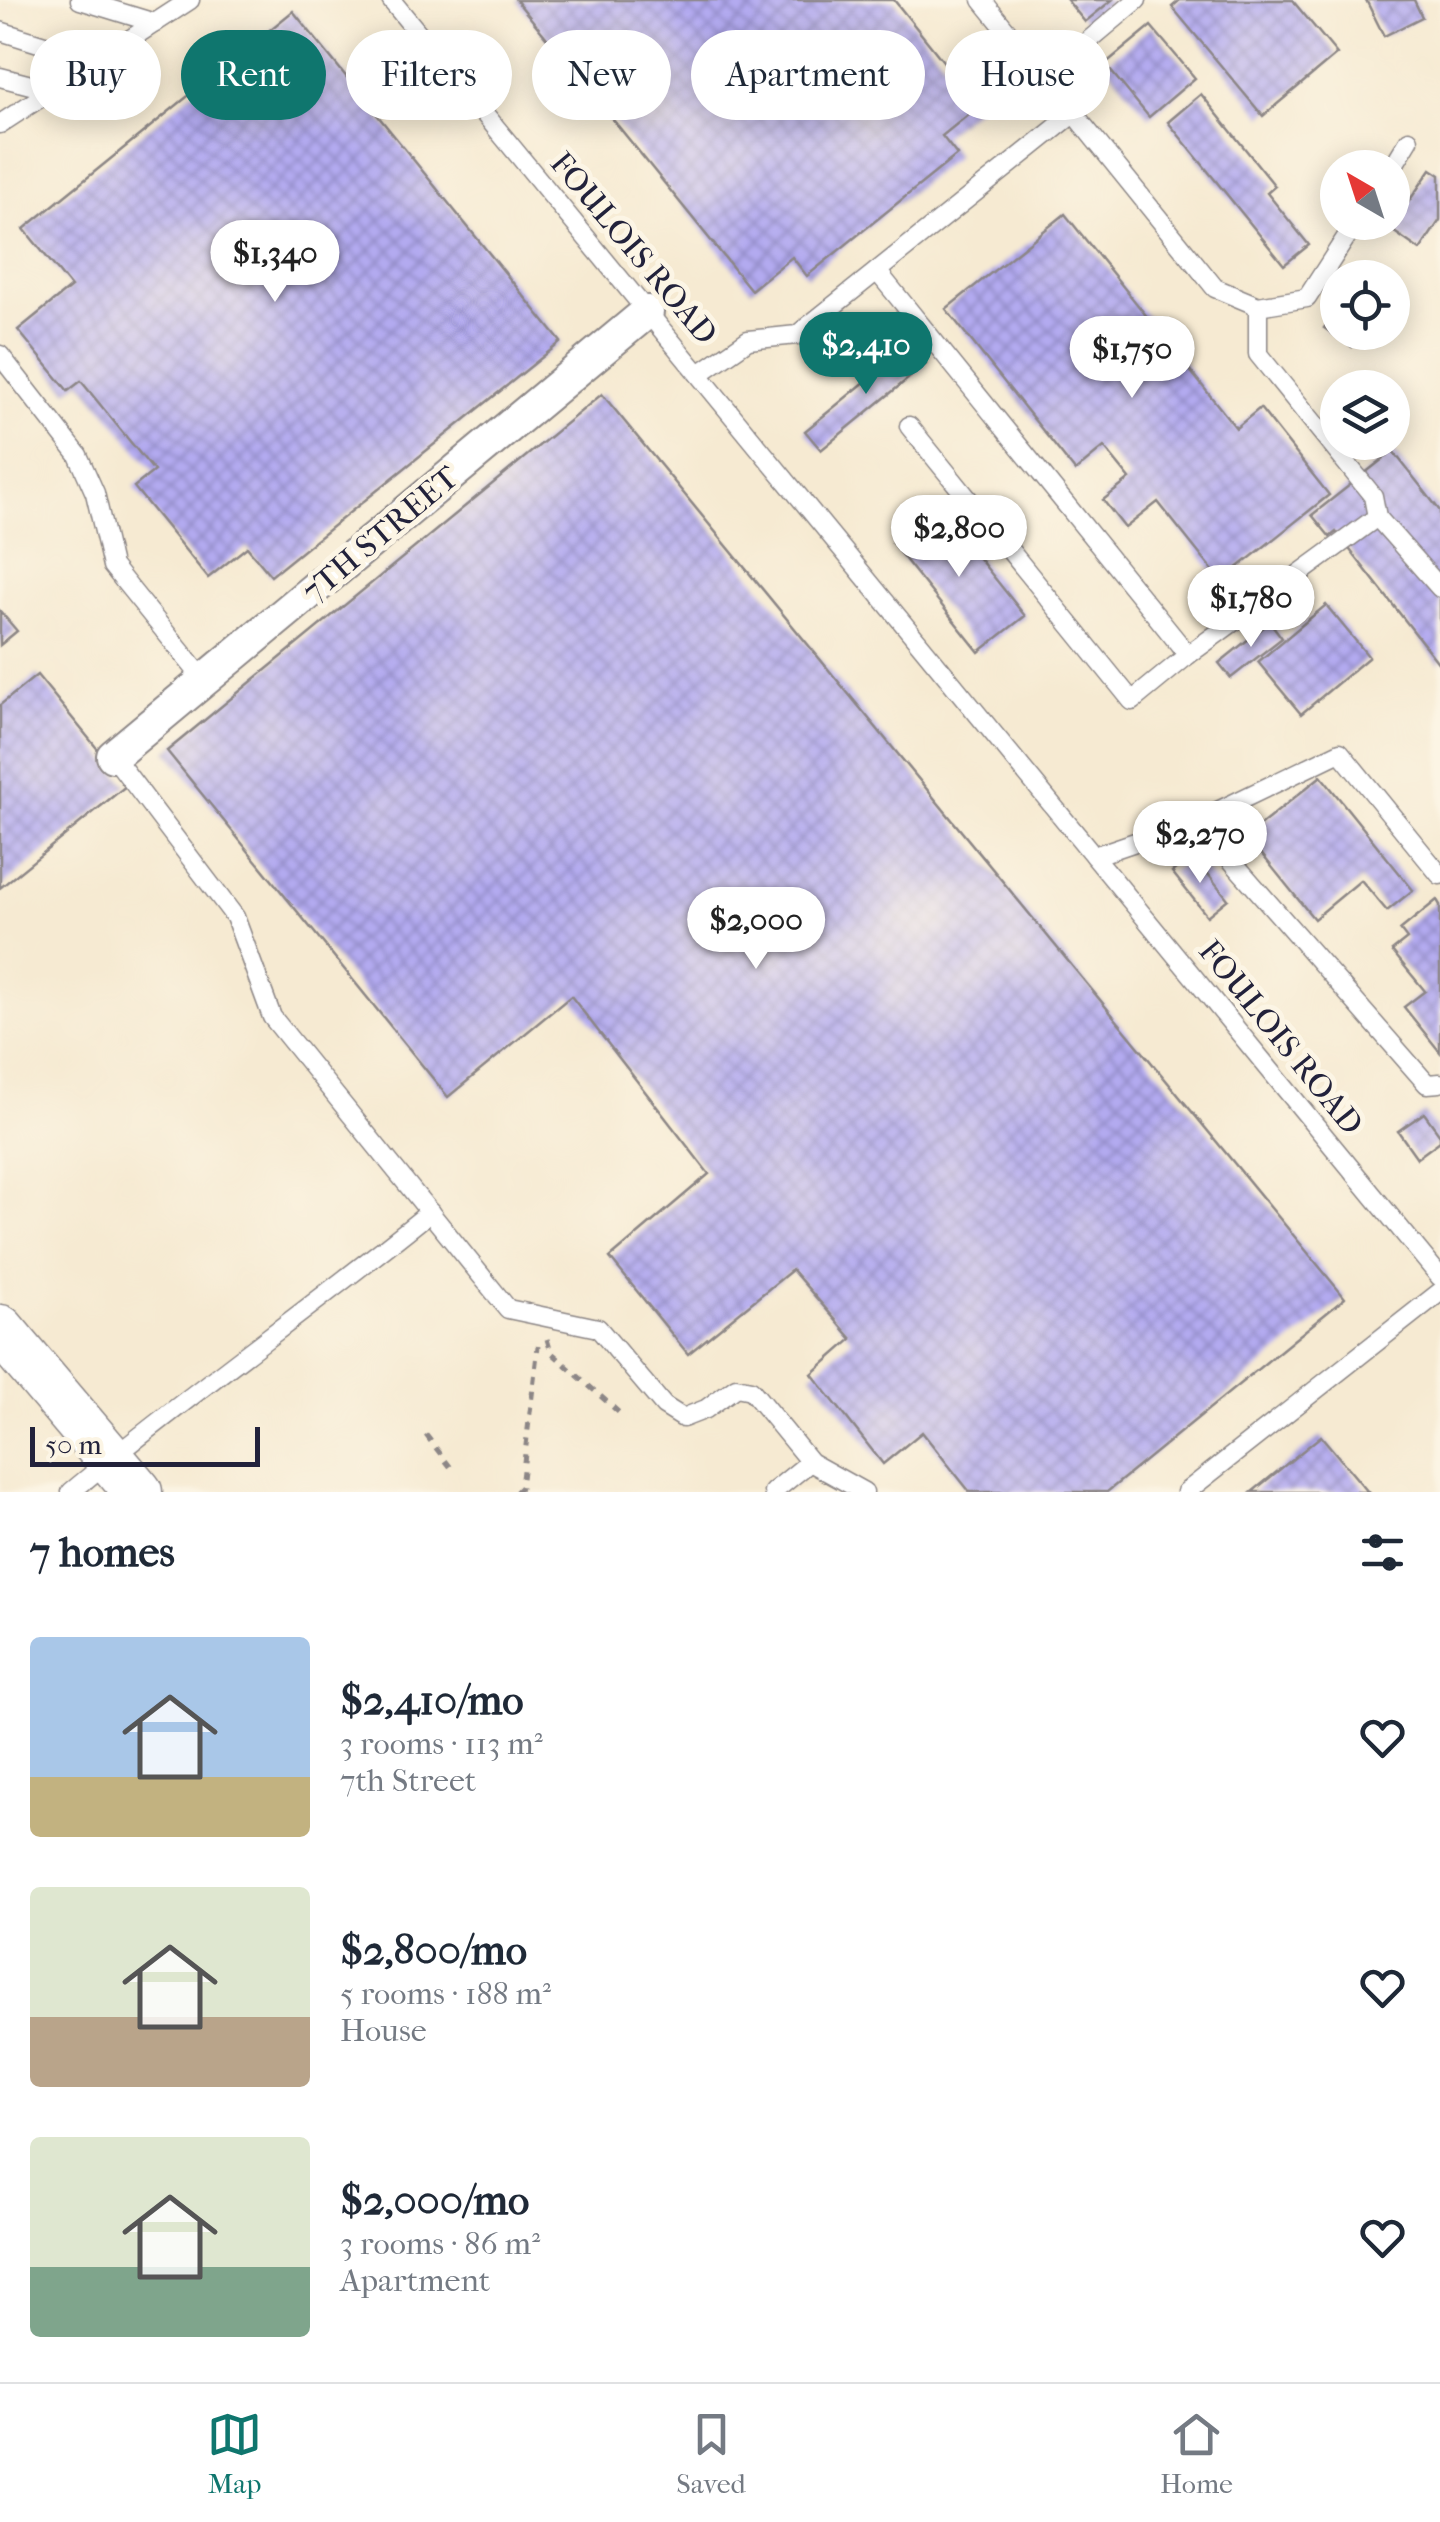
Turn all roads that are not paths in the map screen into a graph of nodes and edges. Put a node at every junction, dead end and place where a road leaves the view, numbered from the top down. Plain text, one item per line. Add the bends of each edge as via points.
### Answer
1 (80, 0) edge
2 (190, 0) edge
3 (391, 0) edge
4 (982, 0) edge
5 (1137, 0) edge
6 (159, 12) edge
7 (0, 30) edge
8 (136, 30) edge
9 (1006, 30) edge
10 (1101, 30) edge
11 (30, 40) edge
12 (0, 77) edge
13 (30, 85) edge
14 (30, 104) edge
15 (1066, 120) edge
16 (1078, 120) edge
17 (0, 124) edge
18 (1409, 140) dead end
19 (1403, 150) edge
20 (1344, 240) edge
21 (877, 271) junction
22 (1258, 306) junction
23 (647, 312) junction
24 (0, 355) edge
25 (699, 374) junction
26 (910, 426) dead end
27 (1376, 517) junction
28 (1440, 588) edge
29 (1188, 655) junction
30 (204, 680) junction
31 (113, 756) joint
32 (1198, 821) junction
33 (1094, 856) junction
34 (1440, 875) edge
35 (1440, 1083) edge
36 (430, 1212) junction
37 (1440, 1277) edge
38 (1440, 1292) edge
39 (0, 1329) edge
40 (810, 1462) junction
41 (124, 1476) edge
42 (71, 1492) edge
43 (773, 1492) edge
44 (864, 1492) edge
45 (1186, 1492) edge

1 - 6 lane
2 - 6 lane
3 - 23 lane, FOULOIS ROAD
4 - 9 lane
5 - 10 lane
6 - 8 lane
7 - 11 lane
12 - 13 lane
14 - 17 lane
15 - 21 lane
16 - 22 lane via 1216,288
18 - 19 lane
20 - 22 lane via 1307,298
21 - 25 lane via 797,335 748,340
21 - 29 lane
22 - 27 lane via 1258,354 1373,496
23 - 25 lane, FOULOIS ROAD
23 - 30 street, 7TH STREET
24 - 30 lane via 78,455 112,566
25 - 33 lane, FOULOIS ROAD
26 - 29 lane via 1132,701
27 - 28 lane
27 - 29 lane
30 - 31 street, 7TH STREET
31 - 36 lane via 235,917 272,1017
32 - 33 lane
32 - 34 lane via 1340,752
32 - 35 lane via 1427,1084
33 - 37 lane, FOULOIS ROAD
36 - 40 lane via 508,1308 598,1328 664,1406 683,1418 736,1387 751,1390
36 - 41 lane via 204,1385
38 - 45 lane
39 - 41 main road
40 - 43 lane
40 - 44 lane
41 - 42 lane

